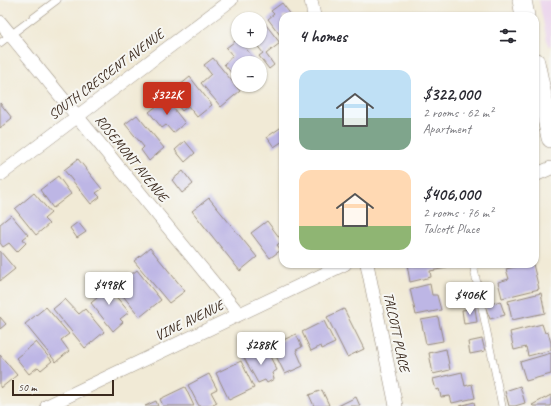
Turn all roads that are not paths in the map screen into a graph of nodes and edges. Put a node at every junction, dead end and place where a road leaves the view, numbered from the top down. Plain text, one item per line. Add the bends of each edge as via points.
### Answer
1 (57, 0) edge
2 (231, 0) edge
3 (310, 0) edge
4 (522, 0) edge
5 (313, 12) edge
6 (524, 12) edge
7 (0, 22) edge
8 (11, 35) junction
9 (0, 43) edge
10 (540, 106) edge
11 (77, 116) junction
12 (551, 138) edge
13 (551, 168) edge
14 (539, 173) edge
15 (0, 175) edge
16 (337, 268) edge
17 (367, 268) edge
18 (474, 268) edge
19 (239, 314) junction
20 (47, 406) edge
21 (396, 406) edge
22 (502, 406) edge

1 - 8 lane
2 - 11 street, SOUTH CRESCENT AVENUE
3 - 5 street
4 - 6 street
7 - 8 street, ROSEMONT AVENUE
8 - 9 lane
8 - 11 street, ROSEMONT AVENUE
10 - 12 street
11 - 15 street, SOUTH CRESCENT AVENUE
11 - 19 street, ROSEMONT AVENUE
13 - 14 street
16 - 19 street, VINE AVENUE
17 - 21 street, TALCOTT PLACE
18 - 22 lane
19 - 20 street, VINE AVENUE

